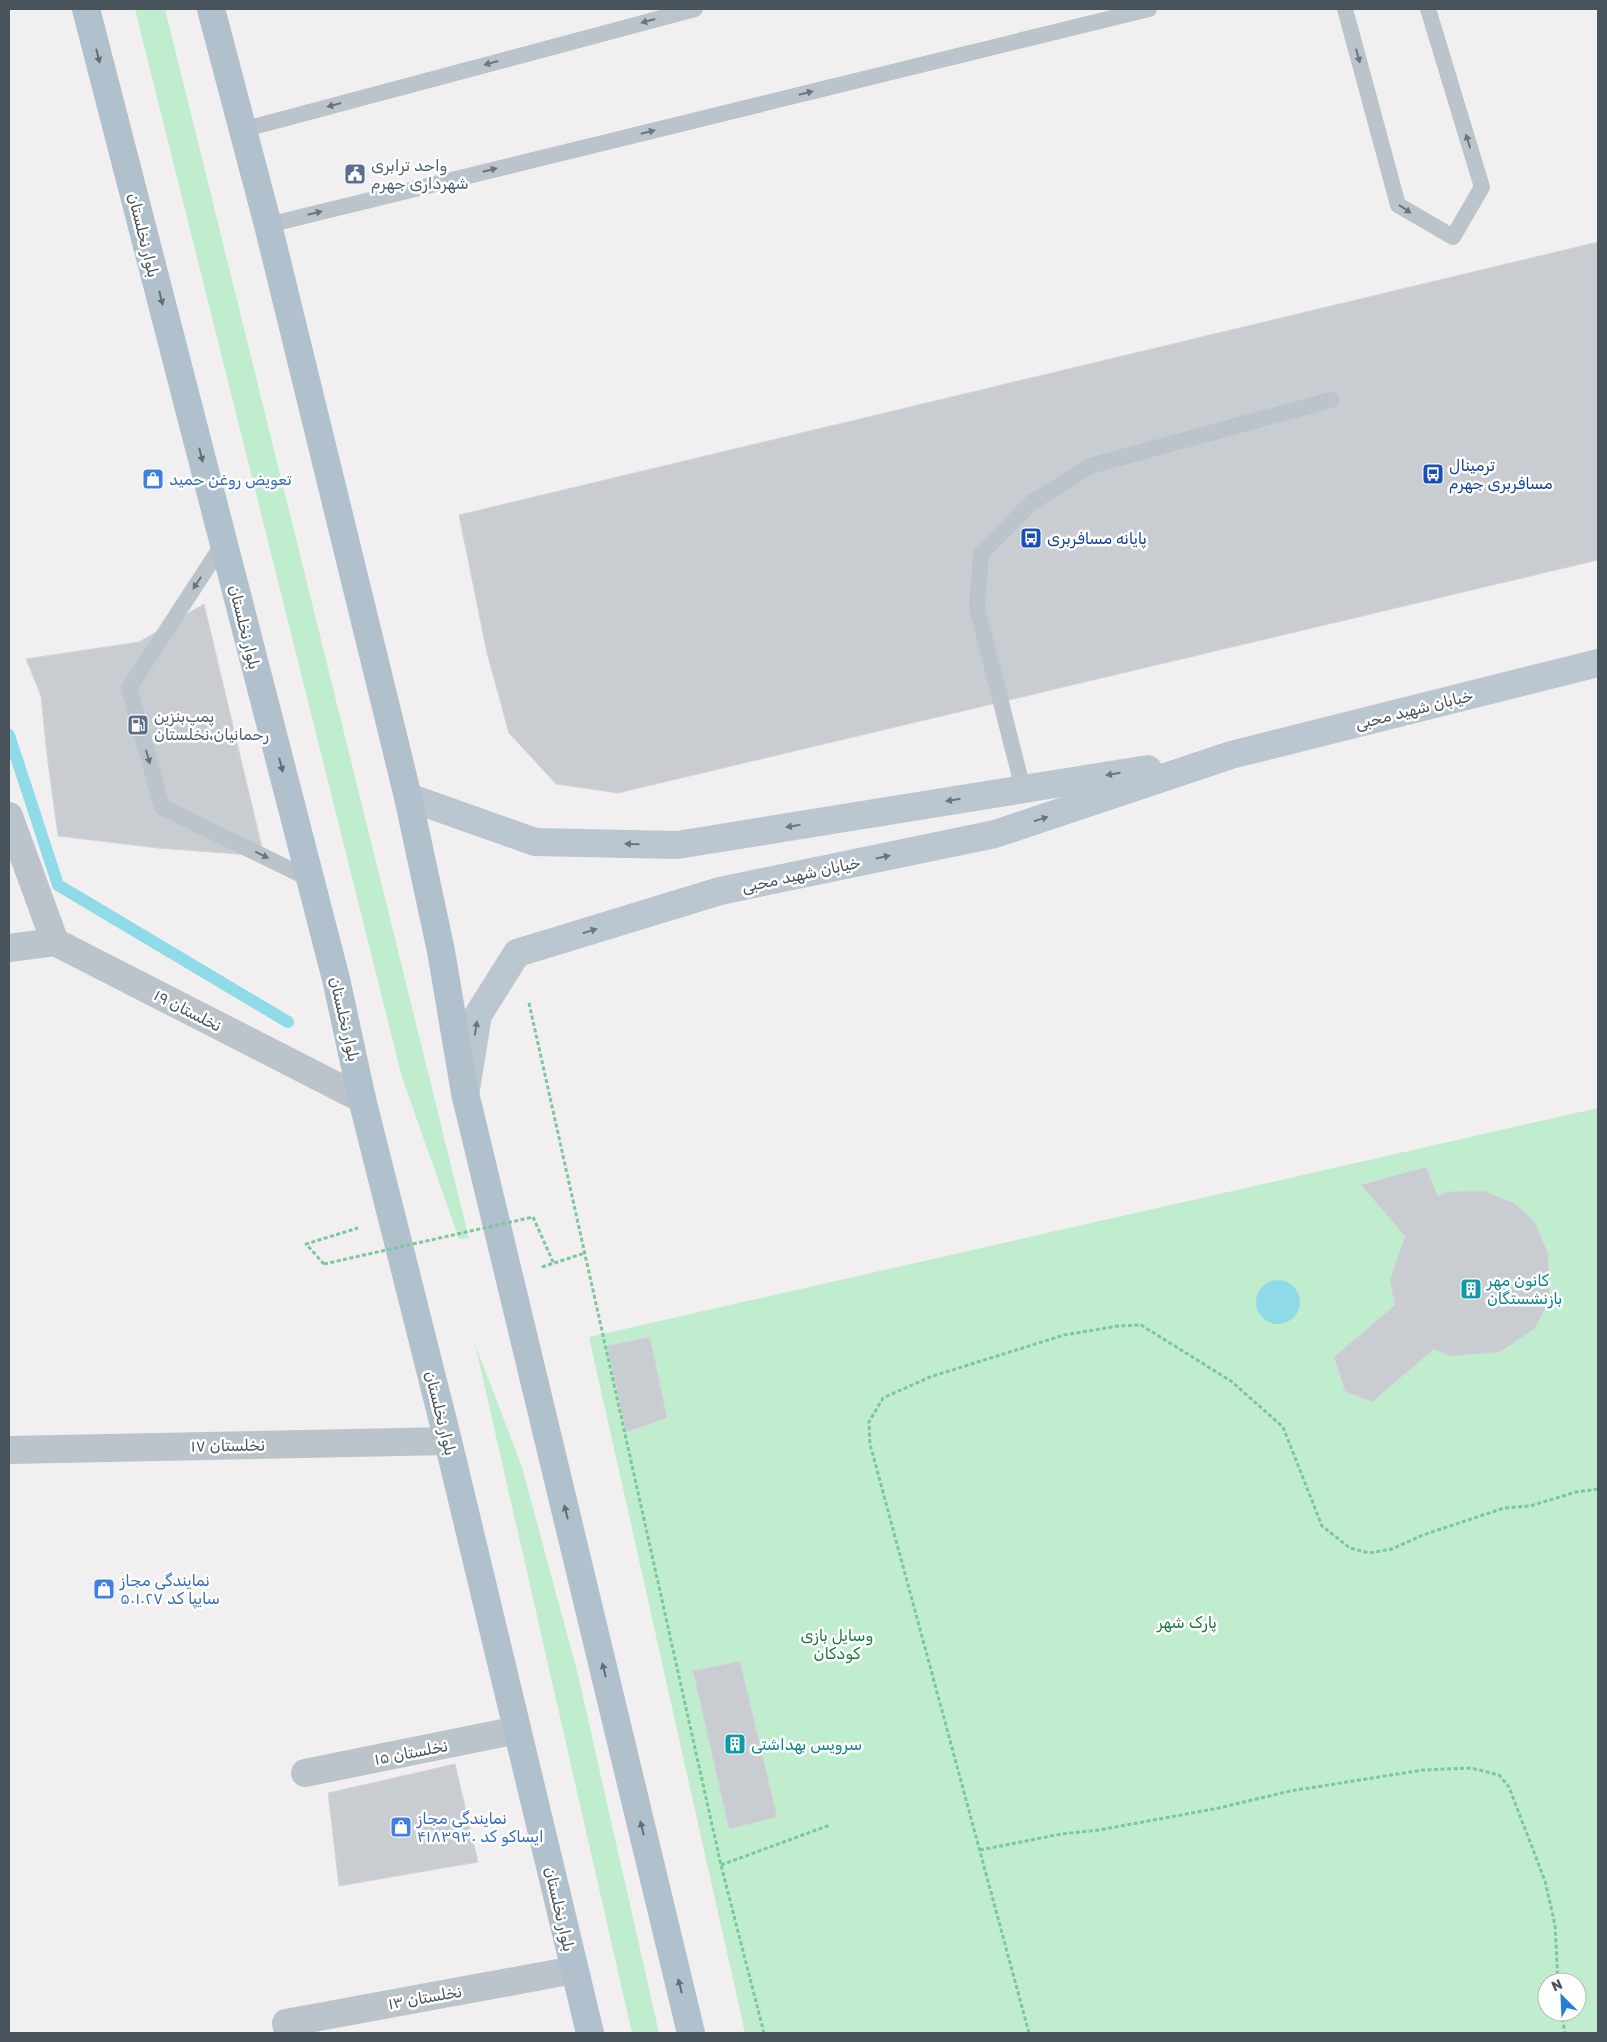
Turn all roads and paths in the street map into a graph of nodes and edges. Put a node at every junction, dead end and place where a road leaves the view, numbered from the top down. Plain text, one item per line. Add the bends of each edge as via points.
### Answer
1 (86, 9) edge
2 (211, 9) edge
3 (695, 9) edge
4 (1149, 9) edge
5 (1345, 9) edge
6 (1428, 9) edge
7 (242, 130) junction
8 (268, 225) junction
9 (1331, 400) dead end
10 (224, 542) junction
11 (1598, 662) edge
12 (1231, 755) junction
13 (1023, 789) junction
14 (408, 797) junction
15 (9, 816) edge
16 (310, 879) junction
17 (54, 942) junction
18 (9, 948) edge
19 (517, 953) junction
20 (465, 1093) junction
21 (362, 1099) junction
22 (392, 1218) junction
23 (584, 1254) junction
24 (554, 1264) junction
25 (509, 1277) junction
26 (448, 1441) junction
27 (9, 1450) edge
28 (1598, 1489) edge
29 (517, 1730) junction
30 (305, 1773) dead end
31 (830, 1825) dead end
32 (980, 1850) junction
33 (721, 1865) junction
34 (574, 1970) junction
35 (1557, 1972) edge
36 (288, 2033) edge
37 (590, 2033) edge
38 (692, 2033) edge
39 (764, 2033) edge
40 (1029, 2033) edge

1 -> 10 main road, بلوار نخلستان
2 - 7 main road
3 -> 7 lane
8 -> 4 lane
5 -> 6 lane via 1398,206 1454,238 1482,188
7 - 8 main road
8 - 14 main road
9 - 13 lane via 1090,466 1031,503 981,554 977,608
10 -> 16 main road, بلوار نخلستان
10 -> 16 lane via 129,688 162,806
11 - 12 main road, خیابان شهید محبی
12 -> 13 main road, خیابان شهید محبی
19 -> 12 main road, خیابان شهید محبی via 720,891 996,834
13 -> 14 main road, خیابان شهید محبی via 677,845 535,842
14 - 20 main road via 441,951
15 - 17 street
16 - 21 main road, بلوار نخلستان
17 - 18 street
17 - 21 street, نخلستان ۱۹
20 -> 19 main road via 478,1015
19 - 23 path
20 - 25 main road
21 - 22 main road, بلوار نخلستان
22 - 24 path, bridge via 306,1244 324,1264 533,1217
22 - 26 main road, بلوار نخلستان
23 - 24 path
23 - 33 path
24 - 25 path
38 -> 25 main road
26 - 27 street, نخلستان ۱۷
26 - 29 main road, بلوار نخلستان
28 - 32 path via 1530,1506 1504,1508 1392,1549 1369,1553 1350,1548 1322,1526 1283,1427 1231,1381 1141,1325 1055,1338 930,1377 883,1398 870,1422 870,1444
29 - 30 street, نخلستان ۱۵
29 - 34 main road, بلوار نخلستان
31 - 33 path
32 - 35 path via 1219,1808 1290,1791 1423,1770 1471,1768 1500,1775 1509,1787 1545,1881 1555,1925
32 - 40 path
33 - 39 path
34 - 36 street, نخلستان ۱۳ via 286,2023
34 - 37 main road, بلوار نخلستان

